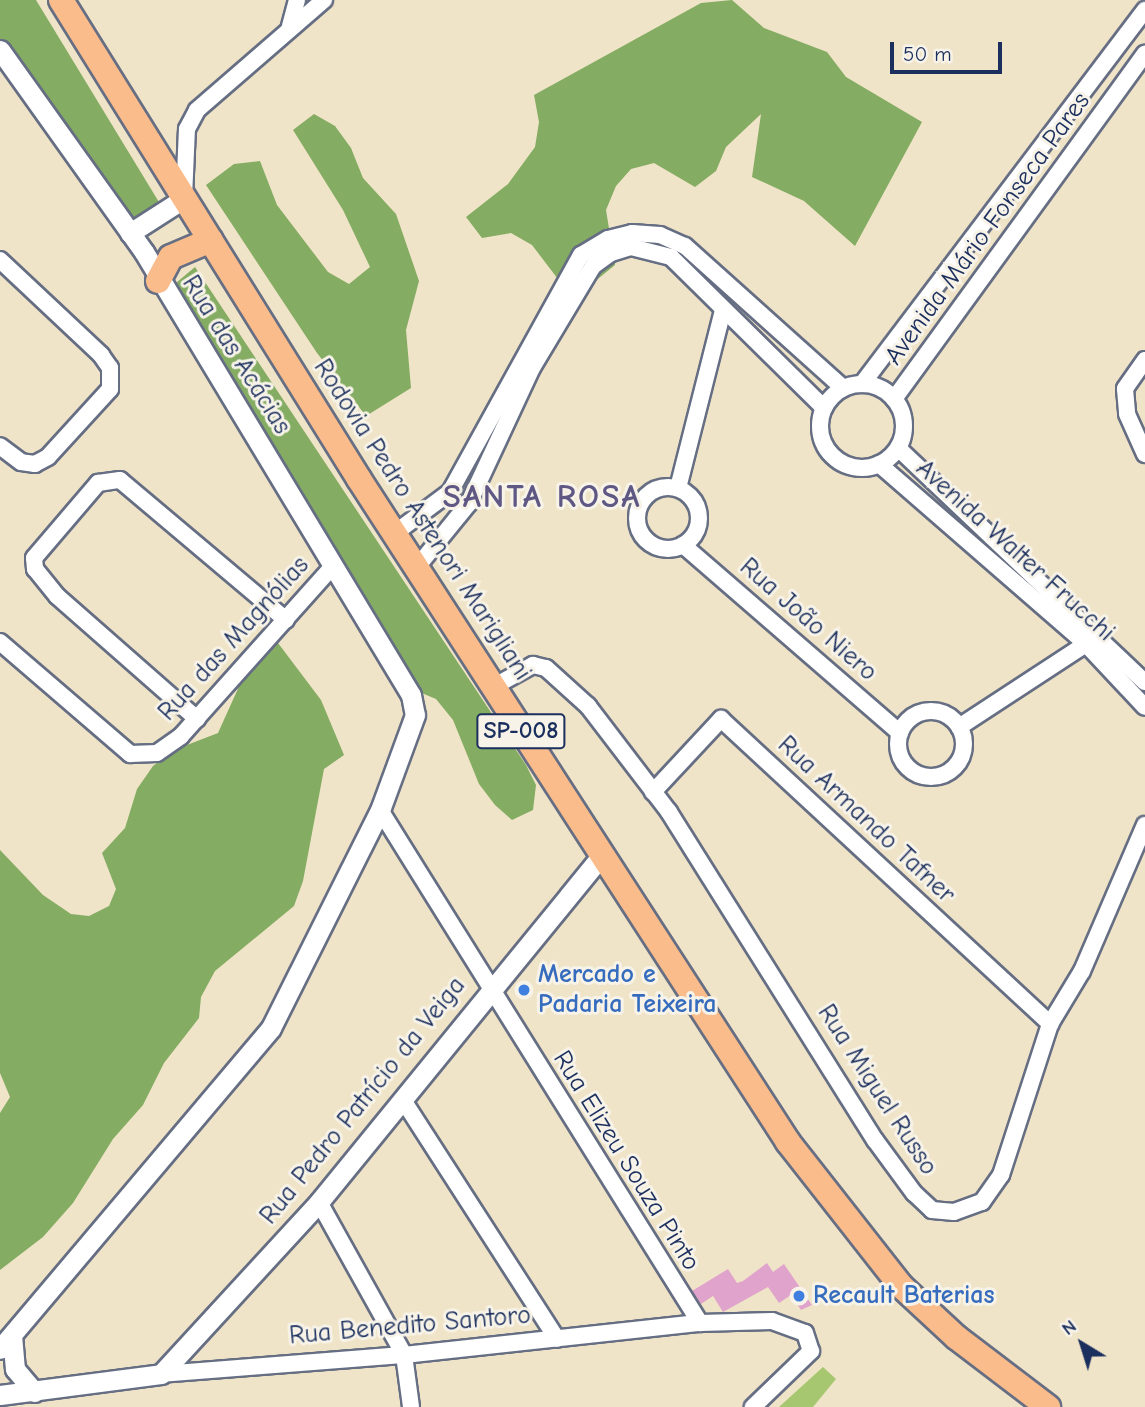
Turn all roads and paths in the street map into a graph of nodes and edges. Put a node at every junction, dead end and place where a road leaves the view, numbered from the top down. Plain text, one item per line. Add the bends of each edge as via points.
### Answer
1 (61, 0) edge
2 (297, 0) edge
3 (324, 0) edge
4 (1145, 10) edge
5 (290, 26) junction
6 (1, 52) edge
7 (1145, 52) edge
8 (183, 200) junction
9 (130, 233) junction
10 (211, 240) junction
11 (0, 260) edge
12 (158, 281) junction
13 (723, 310) junction
14 (1145, 360) edge
15 (862, 384) junction
16 (843, 388) junction
17 (894, 399) junction
18 (824, 408) junction
19 (0, 446) edge
20 (898, 448) junction
21 (1145, 454) edge
22 (879, 464) junction
23 (678, 488) junction
24 (450, 492) junction
25 (469, 503) junction
26 (395, 533) junction
27 (683, 545) junction
28 (334, 565) junction
29 (417, 567) junction
30 (285, 620) junction
31 (1092, 640) junction
32 (0, 642) edge
33 (1145, 682) edge
34 (494, 687) junction
35 (1145, 707) edge
36 (197, 719) junction
37 (959, 727) junction
38 (900, 733) junction
39 (653, 792) junction
40 (380, 810) junction
41 (1145, 825) edge
42 (601, 856) junction
43 (488, 990) junction
44 (1050, 1024) junction
45 (403, 1100) junction
46 (319, 1202) junction
47 (700, 1323) junction
48 (557, 1339) junction
49 (6, 1342) edge
50 (404, 1355) junction
51 (161, 1374) junction
52 (34, 1392) junction
53 (0, 1395) edge
54 (10, 1407) edge
55 (411, 1407) edge
56 (753, 1407) edge
57 (1048, 1407) edge

1 - 8 main road, Rodovia Pedro Astenori Marigliani / SP-008
2 - 5 street
3 - 5 street
4 - 15 street, Avenida Mário Fonseca Pares
5 - 8 street via 197,110 187,129
6 - 9 street, Rua das Acácias
7 - 17 street, Avenida Mário Fonseca Pares
8 - 9 street
8 - 10 main road, Rodovia Pedro Astenori Marigliani / SP-008
9 - 12 street, Rua das Acácias
10 - 12 main road via 171,257
10 - 26 main road, Rodovia Pedro Astenori Marigliani / SP-008
11 - 19 street via 101,355 110,368 110,389 48,457 35,464 21,462
12 - 28 street, Rua das Acácias
13 - 18 street
13 - 23 street
13 - 25 street via 671,257 653,249 631,247 593,266 532,368
14 - 21 street via 1125,389 1127,414
15 - 16 street
15 - 17 street via 885,390
16 - 18 street
16 - 24 street via 685,246 660,235 632,233 608,239 581,256
17 - 20 street via 904,423
18 - 22 street via 820,433 828,452 856,468
20 - 22 street
20 - 31 street, Avenida Walter Frucchi
22 - 31 street, Avenida Walter Frucchi
23 - 27 street via 691,497 699,513 691,538
23 - 27 street via 649,493 637,521 654,545
24 - 25 street
24 - 26 street
25 - 29 street
26 - 29 main road, Rodovia Pedro Astenori Marigliani / SP-008
27 - 38 street, Rua João Niero
28 - 30 street, Rua das Magnólias
28 - 40 street, Rua das Acácias via 411,695 415,715
29 - 34 main road, Rodovia Pedro Astenori Marigliani / SP-008
30 - 36 street, Rua das Magnólias
30 - 36 street via 120,480 98,483 34,558 35,569 57,596
31 - 33 street, Avenida Walter Frucchi
31 - 35 street, Avenida Walter Frucchi
31 - 37 street
32 - 36 street, Rua das Magnólias via 130,754 157,753
34 - 39 street, Rua Miguel Russo via 520,669 546,668 588,706
34 - 42 main road, Rodovia Pedro Astenori Marigliani / SP-008
37 - 38 street via 944,713 923,712 910,719
37 - 38 street via 964,749 960,760 932,777 903,762
39 - 44 street, Rua Armando Tafner via 722,719
39 - 44 street, Rua Miguel Russo via 875,1140 914,1194 932,1210 954,1212 982,1202 1001,1175
40 - 43 street, Rua Elizeu Souza Pinto
40 - 49 street via 271,1028
41 - 44 street, Rua Miguel Russo via 1082,971
42 - 43 street, Rua Pedro Patrício da Veiga
42 - 57 main road, Rodovia Pedro Astenori Marigliani / SP-008 via 715,1023 788,1142 854,1231 901,1286 956,1337
43 - 45 street, Rua Pedro Patrício da Veiga
43 - 47 street, Rua Elizeu Souza Pinto
45 - 46 street, Rua Pedro Patrício da Veiga
45 - 48 street
46 - 50 street
46 - 51 street, Rua Pedro Patrício da Veiga
47 - 48 street, Rua Benedito Santoro
47 - 56 street, Rua Benedito Santoro via 772,1321 805,1333 811,1351
48 - 50 street, Rua Benedito Santoro
49 - 52 street via 16,1369
50 - 51 street, Rua Benedito Santoro
50 - 55 street
51 - 52 street, Rua Benedito Santoro
52 - 53 street, Rua Benedito Santoro
53 - 54 street

